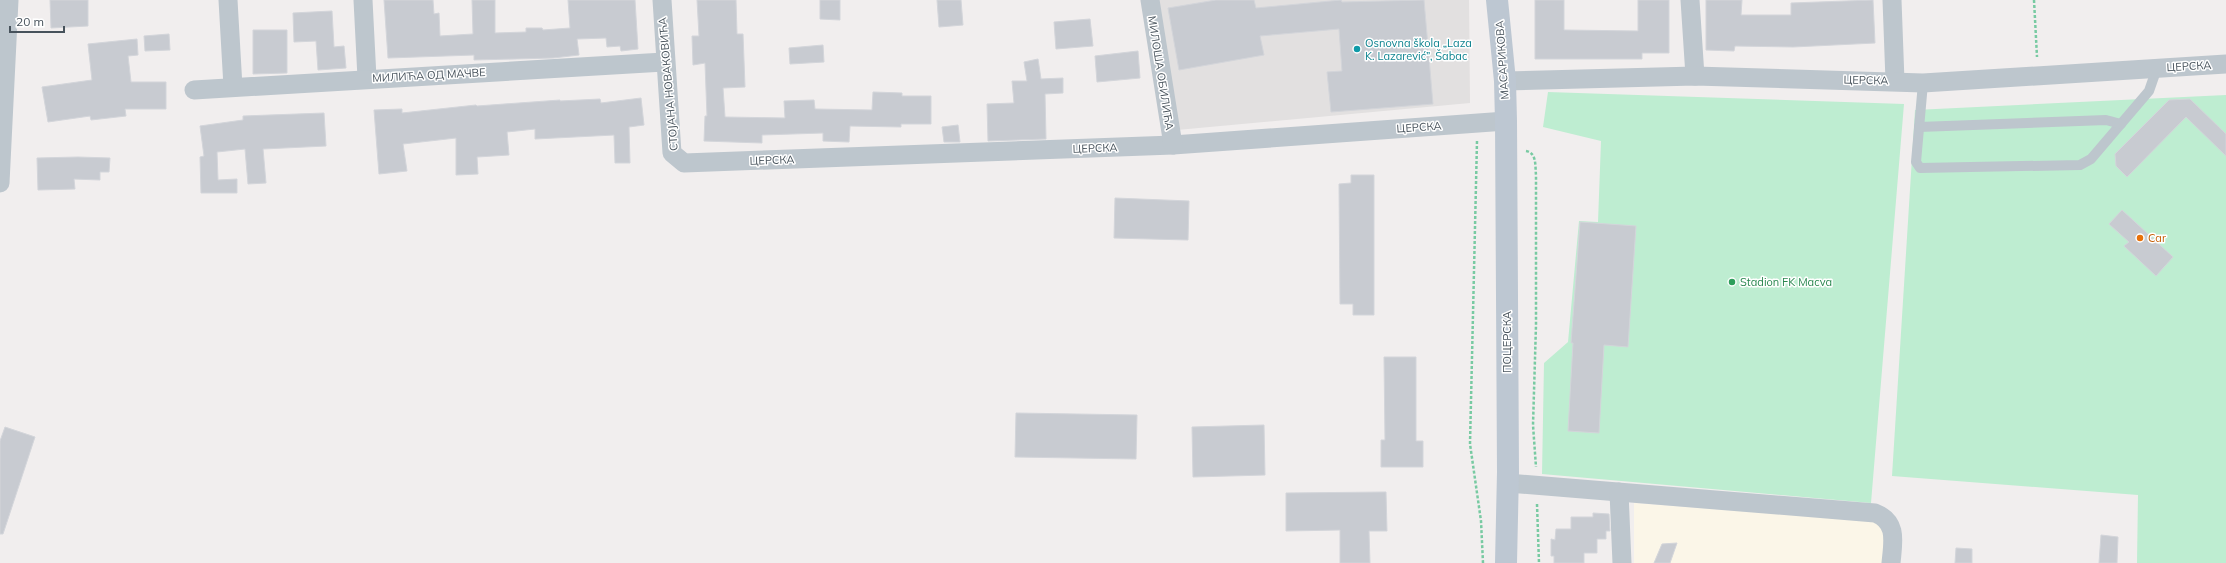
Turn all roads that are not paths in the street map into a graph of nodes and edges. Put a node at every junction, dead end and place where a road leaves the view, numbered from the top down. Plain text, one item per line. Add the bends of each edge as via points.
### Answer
1 (9, 0) edge
2 (228, 0) edge
3 (363, 0) edge
4 (662, 0) edge
5 (1150, 0) edge
6 (1497, 0) edge
7 (1690, 0) edge
8 (1892, 0) edge
9 (664, 62) junction
10 (2226, 64) edge
11 (2158, 68) junction
12 (1695, 76) junction
13 (367, 78) junction
14 (1505, 81) junction
15 (1894, 81) junction
16 (1923, 82) junction
17 (233, 87) junction
18 (194, 90) dead end
19 (2, 107) edge
20 (1506, 121) junction
21 (2121, 124) junction
22 (1919, 127) junction
23 (1173, 145) junction
24 (684, 163) joint
25 (0, 183) edge
26 (1508, 483) junction
27 (1619, 492) junction
28 (1506, 563) edge
29 (1622, 563) edge
30 (1891, 563) edge

1 - 19 street
2 - 17 street
3 - 13 street
4 - 9 street, СТОЈАНА НОВАКОВИЋА
5 - 23 street, МИЛОША ОБИЛИЋА
6 - 14 main road, МАСАРИКОВА
7 - 12 street
8 - 15 street
9 - 13 street, МИЛИЋА ОД МАЧВЕ
9 - 24 street, СТОЈАНА НОВАКОВИЋА via 672,153 676,159
10 - 11 street, ЦЕРСКА
11 - 16 street, ЦЕРСКА
11 - 21 lane via 2149,91
12 - 14 street, ЦЕРСКА
12 - 15 street, ЦЕРСКА
13 - 17 street, МИЛИЋА ОД МАЧВЕ
14 - 20 main road, МАСАРИКОВА
15 - 16 street, ЦЕРСКА
16 - 22 lane
17 - 18 street, МИЛИЋА ОД МАЧВЕ
19 - 25 street
20 - 23 street, ЦЕРСКА
20 - 26 main road, ПОЦЕРСКА
21 - 22 lane via 2106,120
21 - 22 lane via 2091,159 2080,165 1935,169 1920,168 1916,162
23 - 24 street, ЦЕРСКА
26 - 27 street
26 - 28 main road, ПОЦЕРСКА
27 - 29 street
27 - 30 street via 1875,513 1885,518 1893,529

